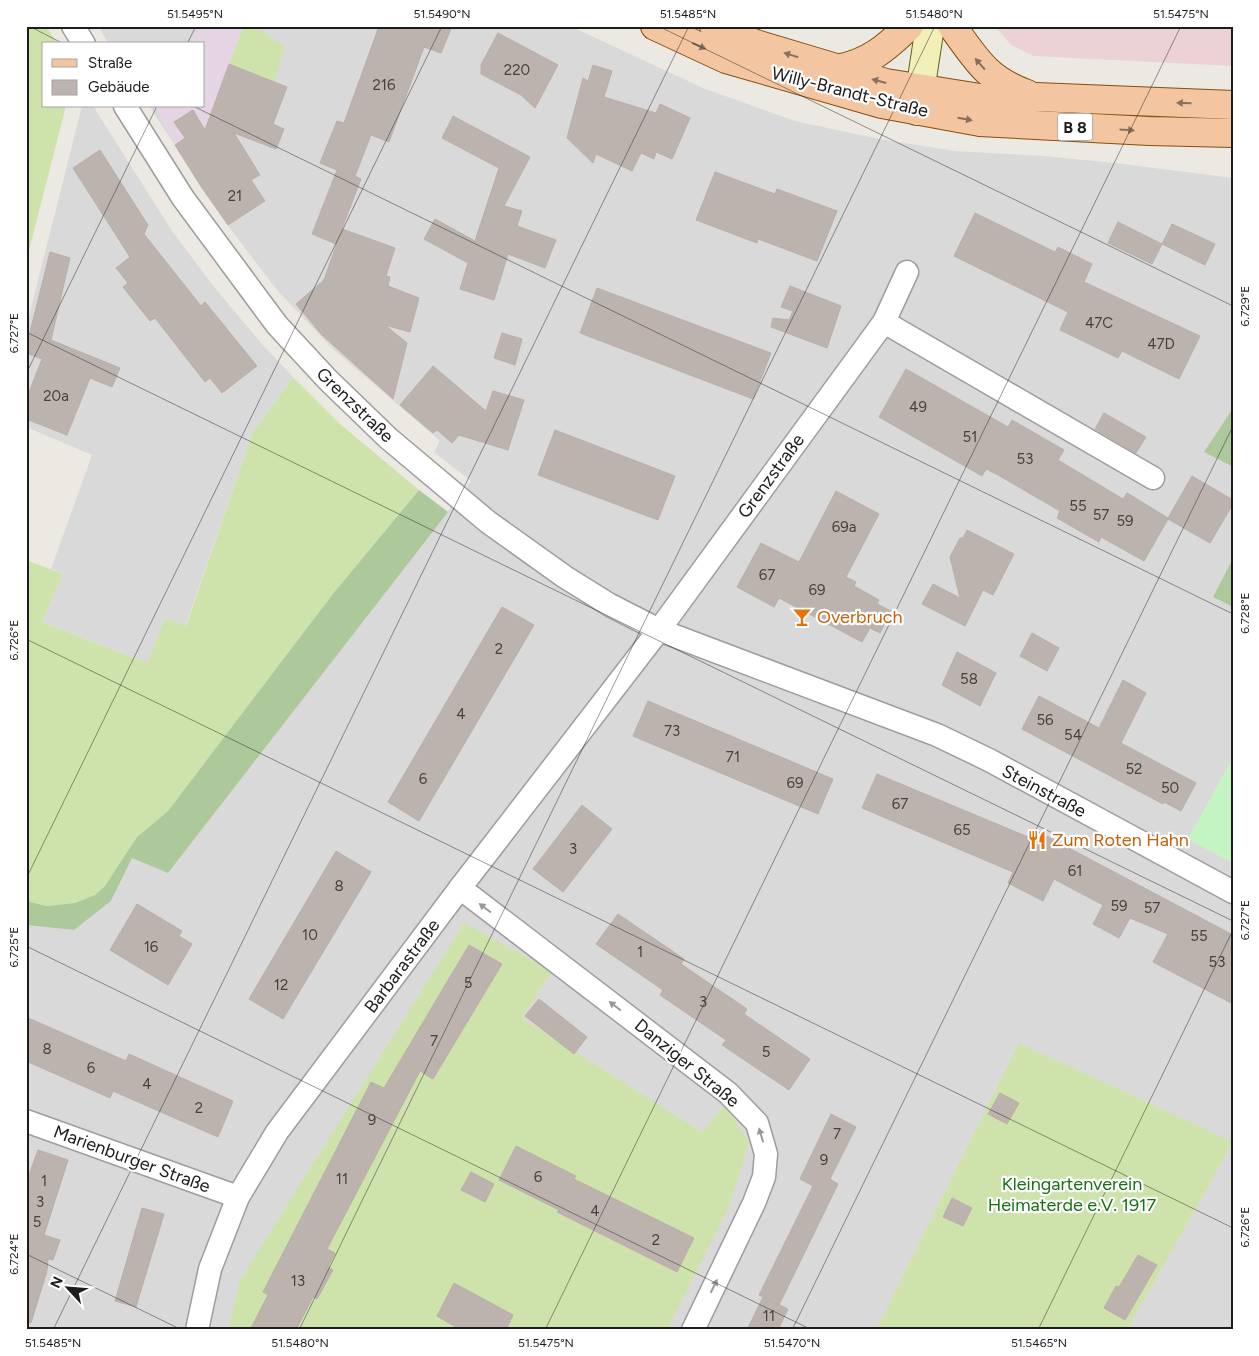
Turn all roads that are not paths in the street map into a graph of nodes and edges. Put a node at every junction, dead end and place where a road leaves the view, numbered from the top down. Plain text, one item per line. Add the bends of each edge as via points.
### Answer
1 (73, 26) edge
2 (655, 26) edge
3 (714, 26) edge
4 (909, 26) edge
5 (930, 26) edge
6 (952, 26) edge
7 (83, 42) edge
8 (838, 70) junction
9 (1036, 97) junction
10 (919, 100) junction
11 (1233, 105) edge
12 (126, 108) edge
13 (1233, 133) edge
14 (907, 272) dead end
15 (884, 322) junction
16 (1153, 478) dead end
17 (659, 630) junction
18 (850, 702) joint
19 (460, 888) junction
20 (1233, 892) edge
21 (26, 1121) edge
22 (238, 1197) junction
23 (197, 1330) edge
24 (693, 1330) edge

1 - 7 street
2 -> 10 main road, Willy-Brandt-Straße / B 8 via 726,59 882,104
8 -> 3 main road, B 8 via 756,44
4 - 8 main road via 873,57
5 - 10 main road
9 -> 6 main road via 1009,87 990,75
10 -> 8 main road, Willy-Brandt-Straße / B 8 via 886,83
9 - 10 main road, Willy-Brandt-Straße / B 8
11 -> 9 main road, Willy-Brandt-Straße / B 8
10 -> 13 main road, Willy-Brandt-Straße / B 8 via 980,122 1149,132
12 - 17 street, Grenzstraße via 183,198 271,318 328,380 388,438 488,522 565,577
14 - 15 street, Grenzstraße
15 - 16 street
15 - 17 street, Grenzstraße
17 - 18 street, Grenzstraße
17 - 19 street, Barbarastraße
18 - 20 street, Steinstraße via 989,760
19 - 22 street, Barbarastraße via 277,1132
24 -> 19 street, Danziger Straße via 764,1177 766,1154 757,1122 728,1092
21 - 22 street, Marienburger Straße
22 - 23 street, Barbarastraße via 210,1269

